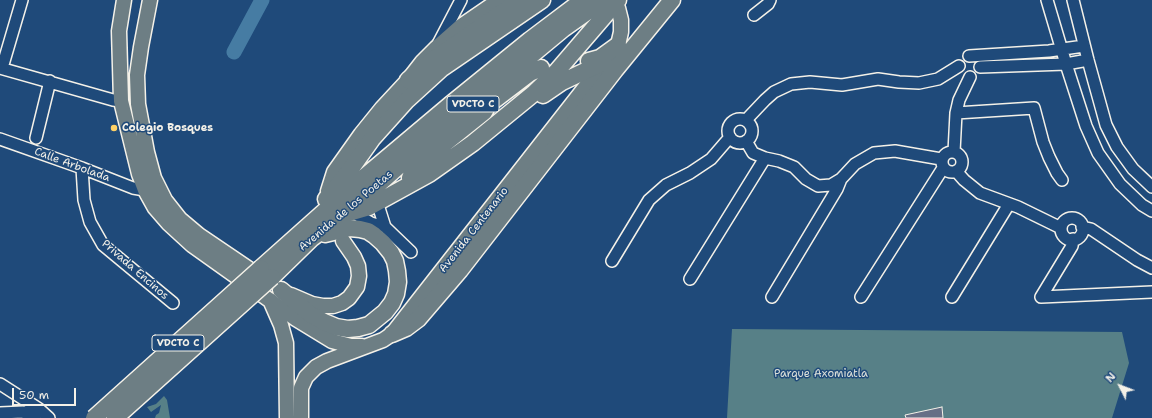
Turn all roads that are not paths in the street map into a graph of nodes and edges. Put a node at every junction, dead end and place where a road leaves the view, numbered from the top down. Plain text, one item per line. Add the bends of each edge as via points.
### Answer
1 (22, 0) edge
2 (124, 0) edge
3 (150, 0) edge
4 (461, 0) edge
5 (499, 0) edge
6 (520, 0) edge
7 (542, 0) edge
8 (583, 0) edge
9 (604, 0) edge
10 (672, 0) edge
11 (770, 0) edge
12 (1047, 0) edge
13 (1073, 0) edge
14 (616, 3) edge
15 (754, 15) dead end
16 (618, 45) junction
17 (1084, 46) junction
18 (436, 48) junction
19 (1062, 50) junction
20 (1049, 51) junction
21 (970, 56) junction
22 (1088, 60) junction
23 (570, 63) dead end
24 (604, 63) junction
25 (1050, 64) junction
26 (1066, 64) junction
27 (959, 66) junction
28 (1, 68) edge
29 (541, 68) dead end
30 (980, 68) junction
31 (970, 77) junction
32 (408, 80) junction
33 (50, 81) junction
34 (122, 101) junction
35 (488, 105) junction
36 (956, 113) junction
37 (746, 120) junction
38 (464, 133) junction
39 (730, 137) junction
40 (36, 138) dead end
41 (0, 139) edge
42 (746, 142) junction
43 (425, 148) junction
44 (463, 150) junction
45 (954, 152) junction
46 (765, 158) junction
47 (942, 164) junction
48 (82, 168) junction
49 (956, 171) junction
50 (441, 175) junction
51 (841, 179) junction
52 (1062, 180) dead end
53 (1152, 187) edge
54 (145, 190) junction
55 (328, 191) dead end
56 (515, 199) junction
57 (390, 200) junction
58 (1009, 204) junction
59 (1152, 211) edge
60 (350, 213) junction
61 (489, 216) junction
62 (385, 227) junction
63 (1082, 227) junction
64 (1061, 228) junction
65 (312, 238) junction
66 (1072, 239) junction
67 (344, 241) dead end
68 (287, 245) junction
69 (411, 252) dead end
70 (467, 261) junction
71 (612, 261) dead end
72 (1152, 268) edge
73 (690, 279) dead end
74 (271, 284) junction
75 (1152, 292) edge
76 (772, 297) dead end
77 (861, 297) dead end
78 (952, 297) dead end
79 (173, 303) dead end
80 (392, 334) junction
81 (367, 346) junction
82 (0, 384) edge
83 (0, 412) edge
84 (35, 418) edge
85 (49, 418) edge
86 (94, 418) edge
87 (115, 418) edge
88 (287, 418) edge
89 (301, 418) edge

1 - 28 street
2 - 34 main road via 119,31
3 - 74 main road via 137,75 138,104 154,178 165,200 180,219
4 - 18 street
5 - 18 main road via 461,26
6 - 32 highway via 435,58
7 - 68 highway via 441,69 407,100 372,139
8 - 68 highway, Avenida de los Poetas / VDCTO C via 451,104
9 - 43 highway, VDCTO C via 563,29
10 - 56 highway
11 - 15 street
12 - 19 street
13 - 17 street
14 - 16 main road, Avenida Centenario via 621,20
14 - 38 highway via 598,12 546,71 506,105
14 - 44 highway via 557,71 533,94
16 - 23 highway via 596,60
16 - 24 main road, Avenida Centenario
17 - 19 street
17 - 22 street
18 - 32 main road
19 - 20 street
19 - 26 street
20 - 21 street
20 - 25 street
21 - 27 street via 963,59
21 - 30 street via 978,60
22 - 26 street
22 - 53 street via 1106,125 1114,142 1133,169
24 - 50 highway via 562,82 538,98
24 - 61 main road, Avenida Centenario
25 - 26 street
25 - 30 street
26 - 59 street via 1086,126 1098,153 1120,184
27 - 31 street via 963,75
27 - 37 street via 938,78 919,83 878,79 842,85 810,82 792,84 774,92
28 - 33 street
29 - 35 highway via 530,73
30 - 31 street via 976,75
31 - 36 street
32 - 55 main road via 361,134 334,172
33 - 34 street
33 - 40 street
34 - 54 main road
35 - 38 highway
35 - 43 highway via 477,108
36 - 45 street
36 - 52 street via 1034,108 1043,142 1056,173
37 - 39 street via 737,119 730,124
37 - 42 street via 749,122 752,135
38 - 60 highway via 436,160
39 - 42 street via 737,142
39 - 71 street via 711,159 666,185 649,200
41 - 48 street, Calle Arbolada
42 - 46 street via 753,153
43 - 60 highway, Avenida de los Poetas / VDCTO C via 371,192
44 - 50 highway
44 - 57 highway
45 - 47 street via 944,154
45 - 49 street via 960,156 962,163
46 - 51 street via 794,168 818,186 831,185
46 - 73 street
47 - 49 street via 950,172
47 - 51 street via 895,151 874,153 855,164
47 - 77 street
48 - 54 street, Calle Arbolada via 133,188
48 - 79 street, Privada Encinos via 84,200 90,222 103,245
49 - 58 street via 980,193
50 - 57 highway via 438,179
51 - 76 street via 837,190
54 - 74 main road via 155,208 192,245
56 - 61 highway
56 - 70 highway
57 - 60 highway
57 - 62 street
58 - 64 street
58 - 78 street
60 - 62 street
60 - 65 highway, Avenida de los Poetas / VDCTO C
61 - 70 highway via 468,251
61 - 80 main road, Avenida Centenario
62 - 69 street
63 - 64 street via 1080,222 1072,218 1066,219
63 - 66 street via 1080,235
63 - 72 street via 1090,229
64 - 66 street via 1065,237
65 - 74 highway, Avenida de los Poetas / VDCTO C
65 - 74 highway via 350,228 368,231 383,243 395,261 398,282 396,294 385,312 369,324 358,328 336,327 310,314
66 - 75 street via 1072,246 1041,297
67 - 74 main road via 358,266 359,276 357,287 342,303 333,306 312,304
68 - 74 highway, Avenida de los Poetas / VDCTO C
70 - 80 highway via 418,319
74 - 81 main road via 296,319 332,341 351,346
74 - 86 highway, Avenida de los Poetas / VDCTO C, bridge
74 - 87 highway, Avenida de los Poetas / VDCTO C, bridge
74 - 88 main road via 286,343
80 - 81 main road, Avenida Centenario
81 - 89 main road, Avenida Centenario via 321,364 306,377 301,388
82 - 85 street
83 - 84 street via 23,412

